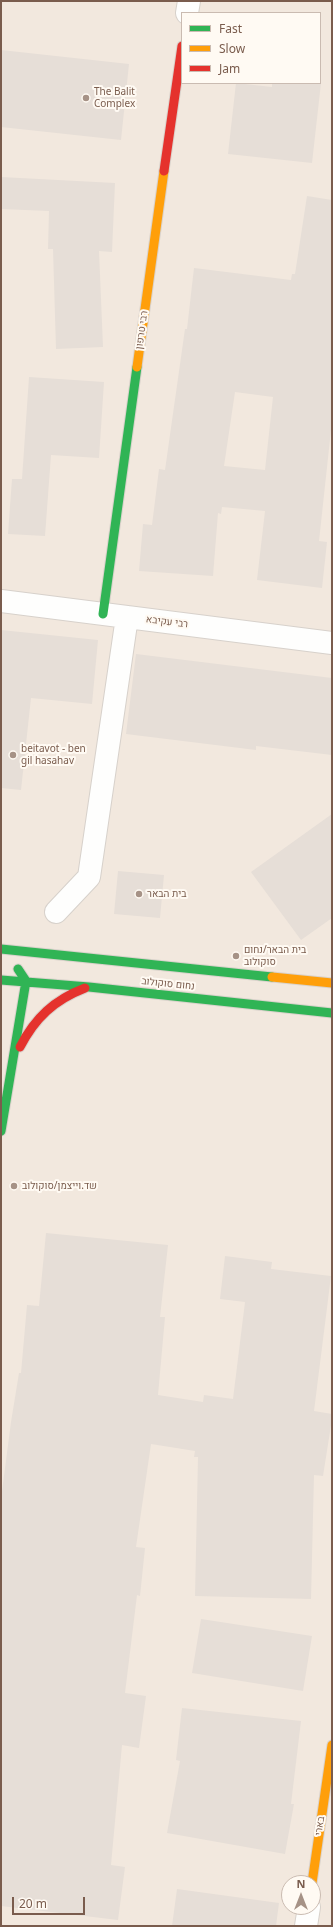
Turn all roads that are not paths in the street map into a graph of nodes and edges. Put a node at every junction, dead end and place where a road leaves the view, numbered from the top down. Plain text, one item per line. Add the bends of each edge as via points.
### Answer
1 (189, 1) edge
2 (187, 12) edge
3 (181, 53) edge
4 (1, 601) edge
5 (103, 614) junction
6 (127, 617) junction
7 (332, 643) edge
8 (56, 912) dead end
9 (2, 951) edge
10 (1, 980) edge
11 (26, 981) junction
12 (332, 982) edge
13 (89, 987) junction
14 (332, 1013) edge
15 (14, 1059) junction
16 (1, 1131) edge
17 (332, 1745) edge
18 (313, 1875) edge
19 (307, 1915) edge
20 (306, 1926) edge

1 - 2 street
3 - 5 main road, רבי טרפון
4 - 5 street, רבי עקיבא
5 - 6 street, רבי עקיבא
6 - 7 street, רבי עקיבא
6 - 8 street via 89,878
9 - 11 main road
9 - 12 main road, נחום סוקולוב
10 - 11 main road, נחום סוקולוב
11 - 13 main road, נחום סוקולוב
11 - 15 main road
13 - 14 main road, נחום סוקולוב
13 - 15 main road via 60,998 47,1008 26,1034
15 - 16 main road
17 - 18 main road, בארי
19 - 20 street

